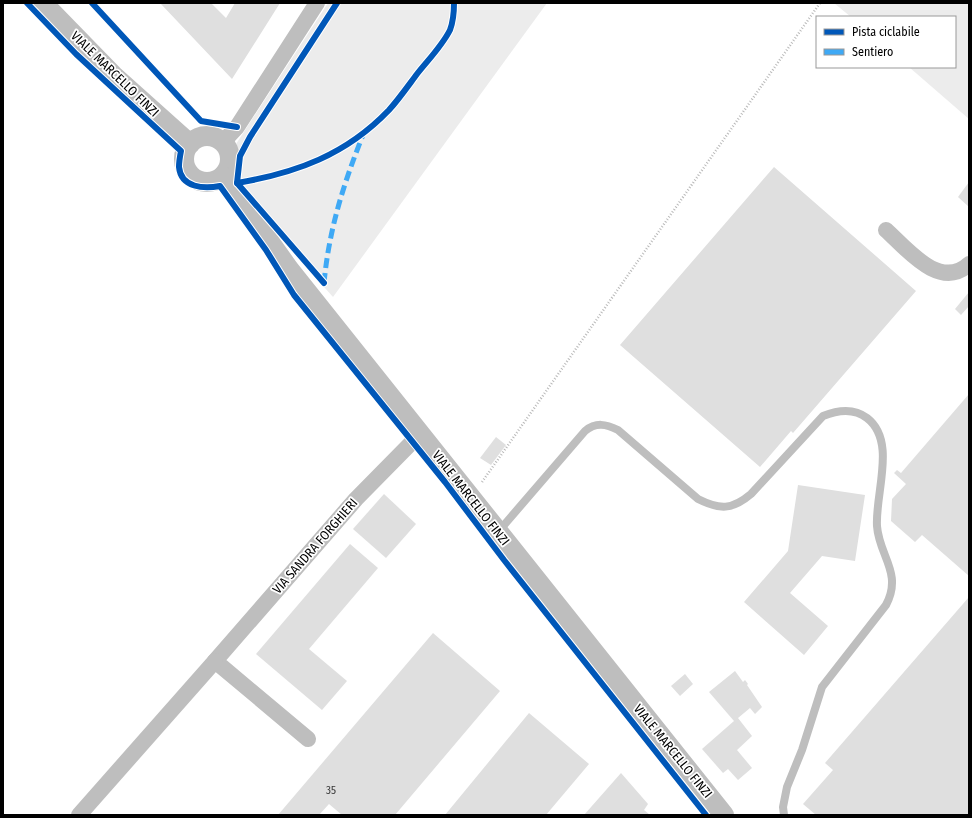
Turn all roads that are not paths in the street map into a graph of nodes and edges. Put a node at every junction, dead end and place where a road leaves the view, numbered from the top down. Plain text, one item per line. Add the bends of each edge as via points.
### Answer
1 (43, 3) edge
2 (317, 3) edge
3 (223, 142) junction
4 (190, 144) junction
5 (223, 176) junction
6 (886, 230) dead end
7 (969, 264) edge
8 (420, 434) junction
9 (498, 532) junction
10 (215, 662) junction
11 (308, 739) dead end
12 (79, 815) edge
13 (724, 815) edge
14 (784, 815) edge

1 - 4 street, VIALE MARCELLO FINZI via 114,76
2 - 3 street via 237,127
3 - 4 street via 217,138 202,136
3 - 5 street via 228,147 230,163
4 - 5 street via 184,158 185,166 194,178 209,182
5 - 8 street, VIALE MARCELLO FINZI via 289,269
6 - 7 street via 926,266 938,272 953,273
8 - 9 street, VIALE MARCELLO FINZI
8 - 10 street, VIA SANDRA FORGHIERI via 356,498
9 - 13 street, VIALE MARCELLO FINZI
9 - 14 lane via 585,431 598,424 618,430 698,499 723,507 740,503 751,494 823,416 846,410 857,412 873,423 882,441 876,520 893,576 891,596 822,687 802,750 786,787
10 - 11 street
10 - 12 street, VIA SANDRA FORGHIERI

